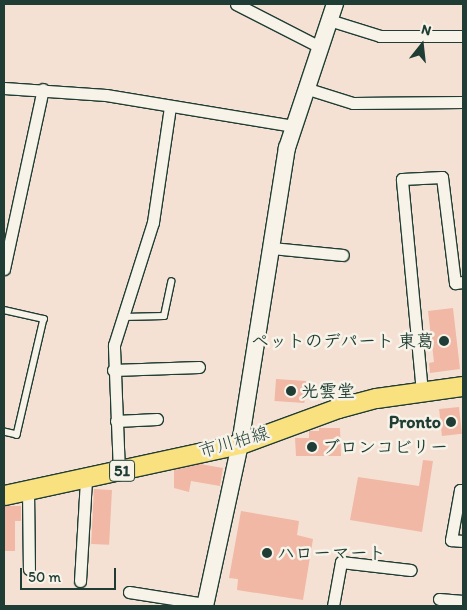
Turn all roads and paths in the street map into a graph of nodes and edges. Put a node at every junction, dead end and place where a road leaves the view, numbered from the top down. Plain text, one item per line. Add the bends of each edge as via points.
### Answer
1 (236, 4) edge
2 (335, 4) edge
3 (329, 20) junction
4 (463, 36) edge
5 (320, 47) junction
6 (4, 88) edge
7 (305, 88) junction
8 (43, 89) junction
9 (463, 102) edge
10 (170, 106) junction
11 (293, 126) junction
12 (272, 248) junction
13 (343, 255) dead end
14 (4, 269) edge
15 (170, 282) dead end
16 (463, 282) edge
17 (4, 310) edge
18 (120, 318) junction
19 (199, 366) dead end
20 (113, 370) junction
21 (463, 386) edge
22 (422, 392) junction
23 (157, 419) dead end
24 (116, 421) junction
25 (4, 432) edge
26 (240, 444) junction
27 (119, 472) junction
28 (86, 480) junction
29 (28, 490) junction
30 (463, 490) edge
31 (4, 496) edge
32 (463, 541) edge
33 (29, 569) dead end
34 (411, 570) dead end
35 (80, 581) dead end
36 (129, 592) dead end
37 (439, 599) dead end
38 (463, 601) edge
39 (205, 605) edge
40 (333, 606) edge

1 - 5 street
2 - 3 street
3 - 4 street via 380,36
3 - 5 street
5 - 7 street
6 - 8 street
7 - 9 street via 353,103
7 - 11 street
8 - 10 street
8 - 14 street
10 - 11 street
10 - 18 street via 153,222
11 - 12 street
12 - 13 street
12 - 26 street
15 - 18 lane via 164,316
16 - 22 street via 455,283 442,177 402,179
17 - 25 lane via 44,319 18,435
18 - 20 street
19 - 20 street
20 - 24 street
21 - 22 main road, 市川柏線 / 51
22 - 26 main road, 市川柏線 / 51 via 338,408
23 - 24 street
24 - 27 street
26 - 27 main road, 市川柏線 / 51
26 - 39 street
27 - 28 main road, 市川柏線 / 51
28 - 29 main road, 市川柏線 / 51
28 - 35 street
29 - 31 main road, 市川柏線 / 51
29 - 33 street
30 - 32 street via 460,490 451,540
34 - 40 street via 341,562
36 - 39 street
37 - 38 street

